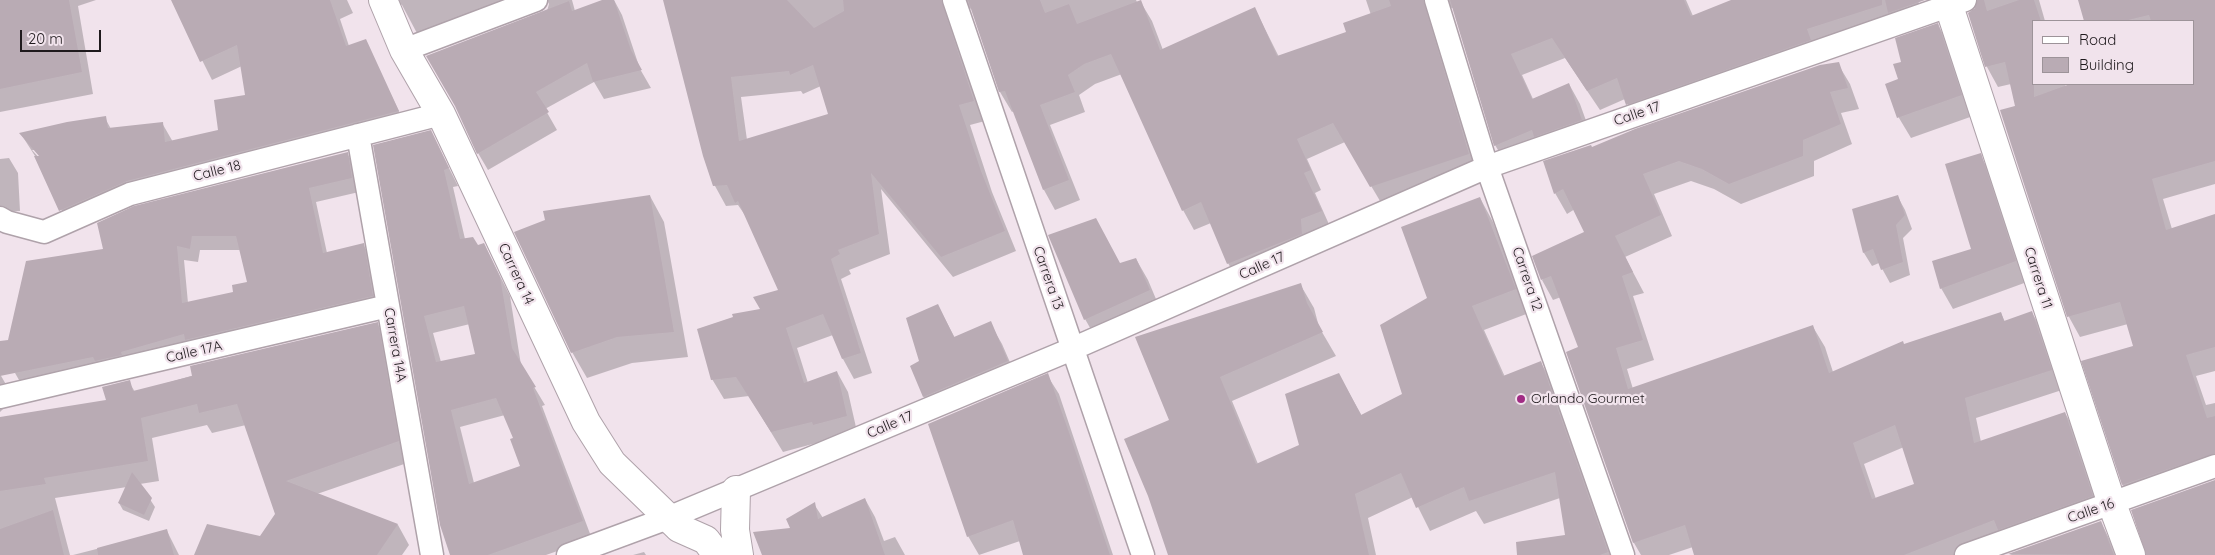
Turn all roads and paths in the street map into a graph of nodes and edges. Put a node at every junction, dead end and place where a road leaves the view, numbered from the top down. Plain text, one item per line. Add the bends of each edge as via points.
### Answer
1 (383, 0) edge
2 (536, 0) edge
3 (954, 0) edge
4 (1436, 0) edge
5 (1953, 2) edge
6 (404, 50) junction
7 (441, 114) junction
8 (358, 135) junction
9 (1487, 167) junction
10 (0, 218) edge
11 (388, 306) junction
12 (1072, 349) junction
13 (0, 397) edge
14 (2215, 466) edge
15 (736, 490) junction
16 (2112, 504) junction
17 (674, 523) junction
18 (432, 555) edge
19 (568, 555) edge
20 (690, 555) edge
21 (718, 555) edge
22 (739, 555) edge
23 (1143, 555) edge
24 (1623, 555) edge
25 (1966, 555) edge
26 (2131, 555) edge

1 - 6 street, Carrera 14
2 - 6 street
3 - 12 street, Carrera 13
4 - 9 street, Carrera 12
5 - 9 street, Calle 17
5 - 16 street, Carrera 11
6 - 7 street, Carrera 14
7 - 8 street, Calle 18
7 - 17 street, Carrera 14 via 586,422 612,463
8 - 10 street, Calle 18 via 130,194 44,232
8 - 11 street, Carrera 14A
9 - 12 street, Calle 17
9 - 24 street, Carrera 12
11 - 13 street, Calle 17A
11 - 18 street, Carrera 14A
12 - 15 street, Calle 17
12 - 23 street, Carrera 13
14 - 16 street, Calle 16
15 - 17 street, Calle 17
15 - 22 street via 734,530
16 - 25 street, Calle 16
16 - 26 street, Carrera 11
17 - 19 street, Calle 17
17 - 20 street, Carrera 14
17 - 21 street, Carrera 14 via 706,540

